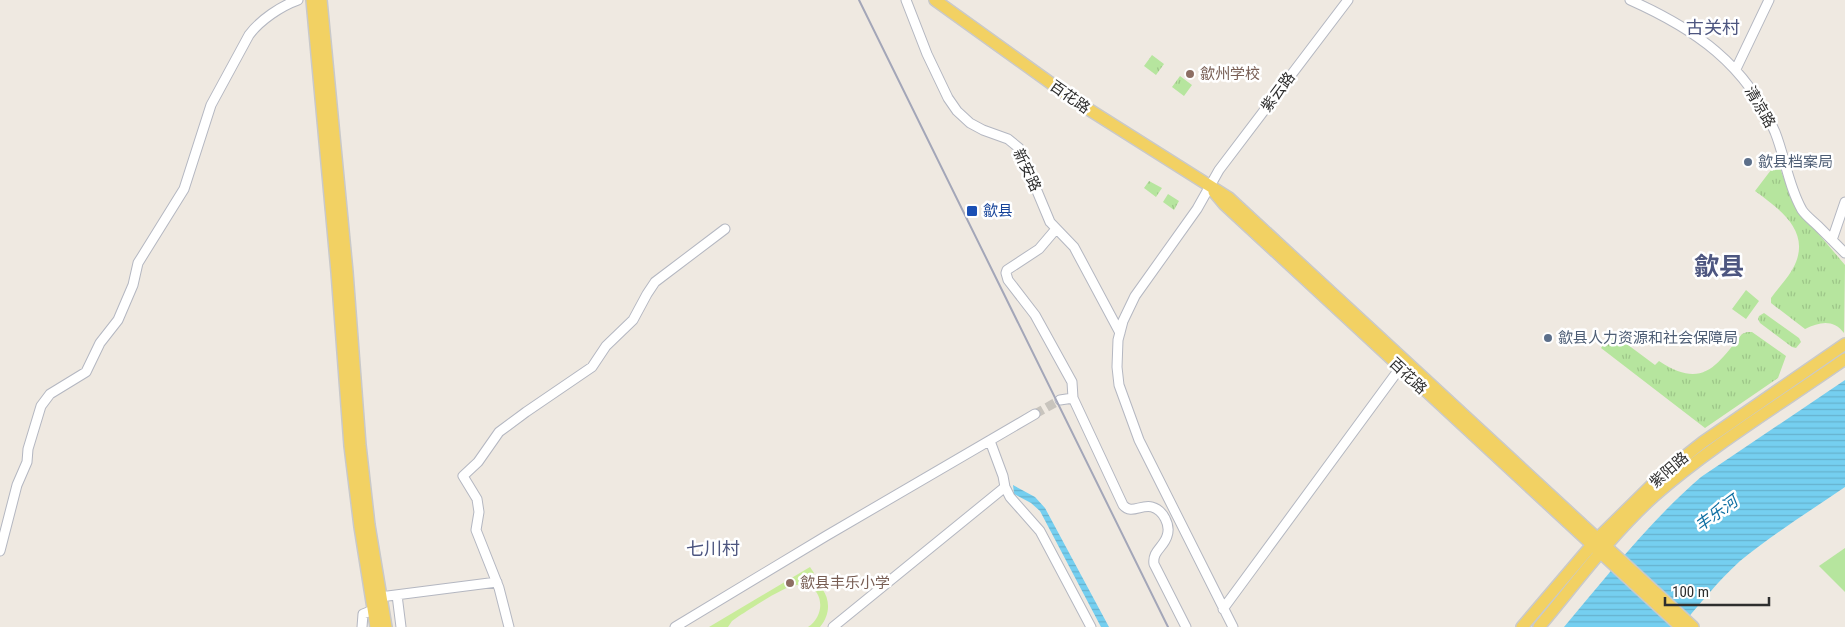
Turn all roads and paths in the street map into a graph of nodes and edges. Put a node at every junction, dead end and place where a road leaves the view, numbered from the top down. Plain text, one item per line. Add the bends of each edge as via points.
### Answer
1 (298, 0) edge
2 (312, 0) edge
3 (321, 0) edge
4 (906, 0) edge
5 (935, 0) edge
6 (1348, 0) edge
7 (1630, 0) edge
8 (1769, 0) edge
9 (1736, 69) junction
10 (1210, 186) junction
11 (1845, 202) edge
12 (725, 229) dead end
13 (1056, 229) junction
14 (1832, 240) junction
15 (1845, 253) edge
16 (1120, 333) junction
17 (1845, 344) edge
18 (1845, 360) edge
19 (1400, 368) junction
20 (1073, 398) junction
21 (1060, 400) tunnel mouth
22 (1035, 414) tunnel mouth
23 (990, 441) junction
24 (1005, 487) junction
25 (1594, 542) junction
26 (0, 552) edge
27 (1608, 555) junction
28 (496, 582) junction
29 (397, 595) junction
30 (380, 597) junction
31 (1224, 609) junction
32 (373, 610) junction
33 (362, 627) edge
34 (376, 627) edge
35 (386, 627) edge
36 (401, 627) edge
37 (509, 627) edge
38 (675, 627) edge
39 (833, 627) edge
40 (1091, 627) edge
41 (1186, 627) edge
42 (1233, 627) edge
43 (1522, 627) edge
44 (1539, 627) edge
45 (1681, 627) edge
46 (1693, 627) edge

1 - 26 street via 281,8 249,34 212,105 184,189 138,263 118,320 100,343 86,372 50,394 41,406
2 - 32 main road via 350,438
3 - 30 main road via 358,428
4 - 13 street, 新安路 via 948,98 970,123 1008,139 1019,148
5 - 10 main road, 百花路 via 1077,102
6 - 10 street, 紫云路
7 - 9 street, 清凉路 via 1695,34
8 - 9 street
9 - 14 street, 清凉路 via 1774,130 1790,182 1804,212
10 - 16 street, 紫云路 via 1135,296
10 - 19 main road, 百花路 via 1224,204
10 - 25 main road, 百花路 via 1229,198
11 - 14 street
12 - 28 street via 656,282 633,320 606,346 592,367 503,429 463,476 477,499 476,530
13 - 16 street, 新安路 via 1074,247
13 - 20 street via 1040,248 1006,273 1016,292 1035,315 1072,382
14 - 15 street, 清凉路
16 - 31 street, 紫云路 via 1117,376 1135,431
17 - 25 main road, 紫阳路 via 1683,457 1654,481
18 - 27 main road, 紫阳路 via 1677,477 1639,511
19 - 25 main road, 百花路
19 - 31 street
20 - 21 street
20 - 41 street via 1125,508 1132,510 1149,506 1159,510 1167,522 1168,534 1156,553 1154,564
22 - 23 street
23 - 24 street
23 - 38 street
24 - 39 street
24 - 40 street via 1040,531
25 - 27 main road, 百花路
25 - 43 main road, 紫阳路
27 - 44 main road, 紫阳路
27 - 45 main road
27 - 46 main road
28 - 29 street
28 - 37 street
29 - 30 street
29 - 36 street
30 - 35 main road
31 - 42 street, 紫云路
32 - 33 street via 364,614
32 - 34 main road

